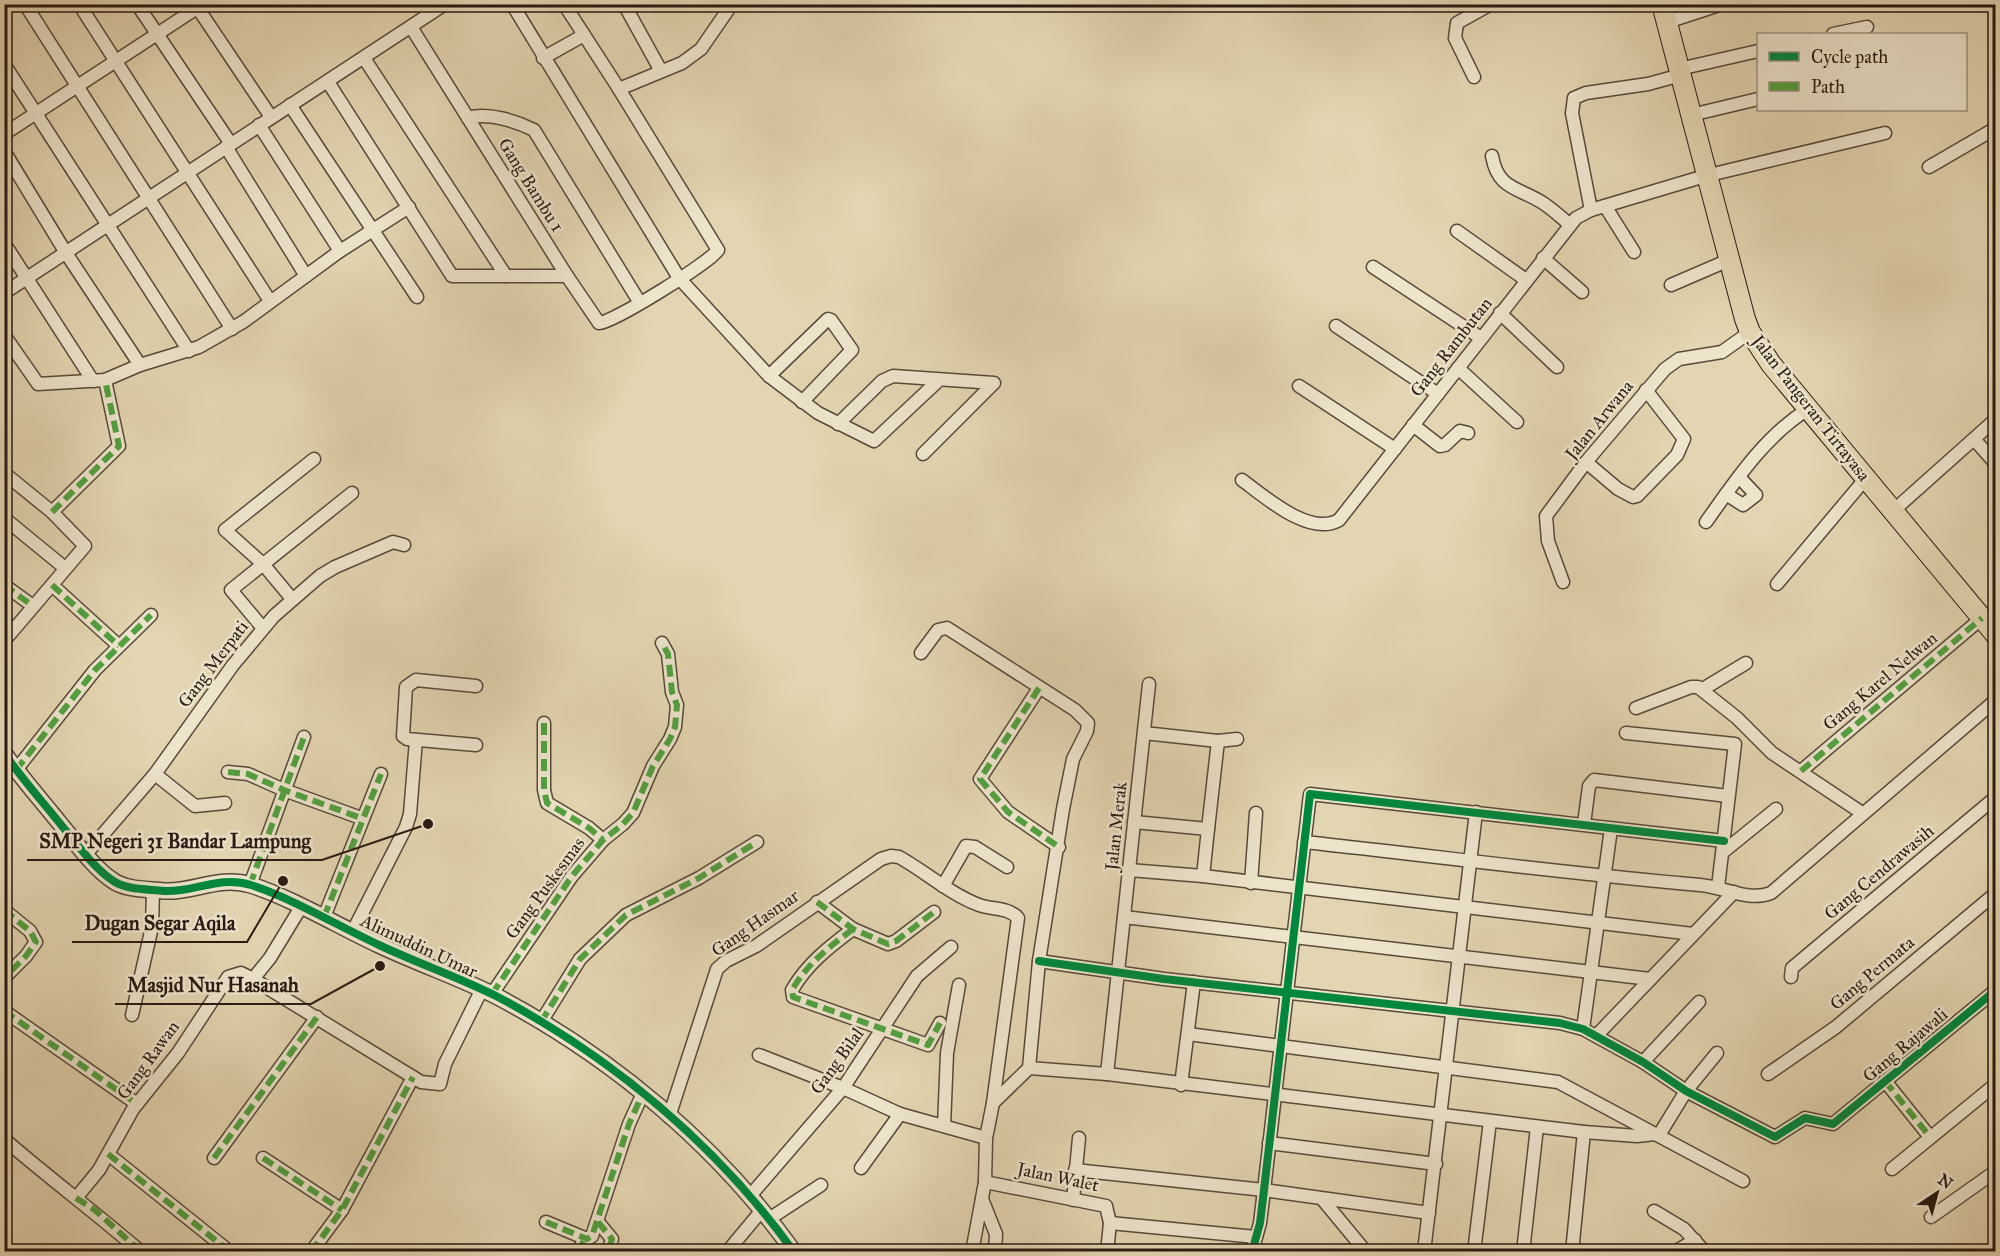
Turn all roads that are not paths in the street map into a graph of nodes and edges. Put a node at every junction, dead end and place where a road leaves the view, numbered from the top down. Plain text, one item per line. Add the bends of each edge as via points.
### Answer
1 (25, 4) edge
2 (79, 4) edge
3 (137, 4) edge
4 (445, 4) edge
5 (512, 4) edge
6 (564, 4) edge
7 (732, 4) edge
8 (1491, 4) edge
9 (1722, 4) edge
10 (1993, 4) edge
11 (196, 6) edge
12 (630, 6) edge
13 (1995, 10) edge
14 (1664, 13) edge
15 (411, 27) junction
16 (1867, 27) dead end
17 (1838, 33) edge
18 (156, 34) junction
19 (584, 35) junction
20 (1757, 51) edge
21 (364, 58) junction
22 (543, 58) junction
23 (115, 61) junction
24 (4, 64) edge
25 (661, 71) junction
26 (1680, 72) junction
27 (1474, 77) dead end
28 (328, 82) junction
29 (76, 87) junction
30 (619, 89) junction
31 (1757, 99) edge
32 (290, 105) junction
33 (36, 113) junction
34 (1691, 115) junction
35 (271, 117) junction
36 (468, 118) junction
37 (259, 125) junction
38 (1995, 128) edge
39 (1885, 133) dead end
40 (4, 134) edge
41 (228, 145) junction
42 (4, 152) edge
43 (1492, 156) dead end
44 (1929, 167) dead end
45 (188, 173) junction
46 (1705, 176) junction
47 (148, 201) junction
48 (1605, 206) junction
49 (409, 207) junction
50 (1591, 210) junction
51 (1569, 224) junction
52 (108, 227) junction
53 (372, 229) junction
54 (1456, 231) dead end
55 (4, 243) edge
56 (340, 251) junction
57 (1634, 252) dead end
58 (66, 253) junction
59 (1543, 258) junction
60 (1729, 261) junction
61 (1373, 267) dead end
62 (306, 276) junction
63 (506, 276) junction
64 (567, 276) junction
65 (679, 278) junction
66 (27, 280) junction
67 (1526, 280) junction
68 (1671, 285) dead end
69 (1582, 292) dead end
70 (4, 293) edge
71 (417, 297) dead end
72 (270, 301) junction
73 (640, 303) junction
74 (1500, 313) junction
75 (1336, 326) dead end
76 (232, 329) junction
77 (1750, 332) junction
78 (4, 335) edge
79 (1481, 338) junction
80 (189, 351) junction
81 (140, 365) junction
82 (1557, 367) dead end
83 (1458, 368) junction
84 (769, 376) junction
85 (99, 380) junction
86 (939, 380) junction
87 (1299, 386) dead end
88 (1646, 390) junction
89 (1438, 394) junction
90 (802, 402) junction
91 (1809, 409) junction
92 (1995, 419) edge
93 (1517, 422) dead end
94 (838, 424) junction
95 (1413, 425) junction
96 (1468, 433) dead end
97 (1974, 439) junction
98 (1395, 449) junction
99 (923, 454) dead end
100 (314, 459) dead end
101 (1586, 462) junction
102 (1995, 464) edge
103 (4, 472) edge
104 (1739, 477) junction
105 (1866, 478) junction
106 (1242, 480) dead end
107 (352, 493) dead end
108 (1726, 494) junction
109 (52, 512) junction
110 (1893, 512) junction
111 (4, 518) edge
112 (1706, 522) dead end
113 (404, 545) dead end
114 (263, 564) junction
115 (65, 568) junction
116 (1563, 582) dead end
117 (1777, 584) dead end
118 (4, 585) edge
119 (52, 585) junction
120 (292, 599) junction
121 (33, 606) junction
122 (151, 615) dead end
123 (1982, 618) junction
124 (262, 627) junction
125 (1995, 635) edge
126 (4, 641) edge
127 (662, 643) dead end
128 (119, 646) junction
129 (921, 653) dead end
130 (1746, 663) dead end
131 (1149, 684) dead end
132 (476, 686) dead end
133 (1039, 688) junction
134 (1702, 689) junction
135 (1995, 700) edge
136 (1636, 708) dead end
137 (544, 723) dead end
138 (1144, 733) junction
139 (1626, 733) dead end
140 (304, 737) dead end
141 (1237, 739) dead end
142 (417, 740) junction
143 (1218, 741) junction
144 (476, 745) dead end
145 (4, 753) edge
146 (16, 770) junction
147 (1801, 771) junction
148 (228, 772) dead end
149 (155, 774) junction
150 (381, 774) dead end
151 (284, 790) junction
152 (1728, 796) junction
153 (1995, 797) edge
154 (225, 803) dead end
155 (1776, 809) dead end
156 (1476, 812) junction
157 (1256, 813) dead end
158 (1862, 813) junction
159 (361, 818) junction
160 (1134, 822) junction
161 (1584, 824) junction
162 (1208, 829) junction
163 (1611, 829) junction
164 (603, 840) junction
165 (1304, 842) junction
166 (757, 843) dead end
167 (1724, 847) junction
168 (1059, 848) junction
169 (86, 854) junction
170 (1471, 860) junction
171 (1007, 867) dead end
172 (1129, 870) junction
173 (1203, 876) junction
174 (1604, 877) junction
175 (1251, 882) junction
176 (250, 885) junction
177 (943, 886) junction
178 (1718, 887) junction
179 (153, 889) junction
180 (1298, 889) junction
181 (1734, 892) junction
182 (1995, 893) edge
183 (817, 902) junction
184 (301, 907) junction
185 (1465, 908) junction
186 (4, 910) edge
187 (934, 912) dead end
188 (324, 917) junction
189 (1124, 917) junction
190 (1599, 924) junction
191 (853, 929) junction
192 (352, 933) junction
193 (1694, 934) junction
194 (1293, 936) junction
195 (951, 947) dead end
196 (1459, 957) junction
197 (1039, 961) junction
198 (1118, 973) junction
199 (1592, 973) junction
200 (1791, 977) dead end
201 (4, 978) edge
202 (253, 979) junction
203 (1650, 980) junction
204 (1194, 982) junction
205 (959, 985) dead end
206 (1286, 990) junction
207 (1995, 990) edge
208 (486, 992) junction
209 (1700, 1002) dead end
210 (1454, 1010) junction
211 (4, 1011) edge
212 (132, 1015) dead end
213 (317, 1017) junction
214 (541, 1022) junction
215 (940, 1023) dead end
216 (884, 1028) junction
217 (1583, 1029) junction
218 (1188, 1034) junction
219 (1596, 1036) junction
220 (1280, 1047) junction
221 (1717, 1053) dead end
222 (759, 1055) dead end
223 (1643, 1062) junction
224 (1446, 1066) junction
225 (1029, 1068) junction
226 (1107, 1074) junction
227 (1768, 1074) dead end
228 (414, 1077) junction
229 (1885, 1081) junction
230 (1995, 1084) edge
231 (1181, 1085) junction
232 (843, 1088) junction
233 (1686, 1091) junction
234 (644, 1093) junction
235 (1274, 1095) junction
236 (993, 1103) junction
237 (137, 1104) junction
238 (900, 1114) junction
239 (1441, 1114) junction
240 (669, 1117) junction
241 (1490, 1121) junction
242 (944, 1126) junction
243 (1537, 1127) junction
244 (1584, 1132) junction
245 (1657, 1135) junction
246 (1930, 1137) junction
247 (986, 1138) junction
248 (1079, 1138) dead end
249 (4, 1139) edge
250 (1269, 1143) junction
251 (108, 1154) junction
252 (214, 1158) dead end
253 (263, 1158) dead end
254 (1436, 1164) junction
255 (861, 1168) dead end
256 (1892, 1169) dead end
257 (1075, 1170) junction
258 (1995, 1171) edge
259 (1743, 1181) dead end
260 (985, 1182) junction
261 (821, 1185) dead end
262 (1264, 1190) junction
263 (750, 1196) junction
264 (76, 1198) junction
265 (982, 1199) junction
266 (1073, 1200) junction
267 (1323, 1200) junction
268 (342, 1210) junction
269 (1654, 1211) dead end
270 (1430, 1213) junction
271 (766, 1215) junction
272 (1931, 1217) dead end
273 (546, 1222) dead end
274 (598, 1222) junction
275 (1110, 1223) junction
276 (1256, 1237) junction
277 (585, 1238) junction
278 (1695, 1240) junction
279 (141, 1251) edge
280 (230, 1251) edge
281 (311, 1251) edge
282 (578, 1251) edge
283 (608, 1251) edge
284 (727, 1251) edge
285 (794, 1251) edge
286 (972, 1251) edge
287 (995, 1251) edge
288 (1107, 1251) edge
289 (1252, 1251) edge
290 (1366, 1251) edge
291 (1424, 1251) edge
292 (1474, 1251) edge
293 (1523, 1251) edge
294 (1572, 1251) edge
295 (1675, 1251) edge
296 (1705, 1251) edge

1 - 29 street
2 - 23 street
3 - 18 street
4 - 15 street
5 - 22 street
6 - 19 street
7 - 25 street via 701,49 682,63
8 - 27 street via 1457,23 1454,32
9 - 14 street
10 - 13 street
11 - 18 street
11 - 35 street
12 - 25 street
14 - 26 main road, Jalan Pangeran Tirtayasa
15 - 21 street
15 - 36 street, Gang Bambu 1
16 - 17 street
18 - 23 street
18 - 41 street
19 - 22 street
19 - 30 street
20 - 26 street
21 - 28 street
21 - 63 street
22 - 65 street
23 - 29 street
23 - 45 street
24 - 33 street
25 - 30 street
26 - 34 main road, Jalan Pangeran Tirtayasa
26 - 50 street via 1648,84 1574,98 1572,113
28 - 32 street
28 - 49 street
29 - 33 street
29 - 47 street
30 - 65 street via 718,248 714,255
31 - 34 street
32 - 35 street
32 - 53 street
33 - 40 street
33 - 52 street
34 - 46 main road, Jalan Pangeran Tirtayasa
35 - 37 street
36 - 64 street, Gang Bambu 1
36 - 73 street via 485,116 534,130
37 - 41 street
37 - 56 street
38 - 44 street
39 - 46 street, Gang Rambutan
41 - 45 street
41 - 62 street
42 - 58 street
43 - 51 street via 1494,170 1502,180 1541,202
45 - 47 street
45 - 72 street
46 - 48 street, Gang Rambutan
46 - 60 main road, Jalan Pangeran Tirtayasa
47 - 52 street
47 - 76 street
48 - 50 street, Gang Rambutan
48 - 57 street
49 - 53 street
49 - 63 street via 452,276
50 - 51 street, Gang Rambutan
51 - 59 street, Gang Rambutan
52 - 58 street
52 - 80 street
53 - 56 street
53 - 71 street
54 - 67 street
55 - 66 street
56 - 62 street
58 - 66 street
58 - 81 street
59 - 67 street, Gang Rambutan
59 - 69 street
60 - 68 street
60 - 77 main road, Jalan Pangeran Tirtayasa
61 - 79 street
62 - 72 street
63 - 64 street
64 - 73 street, Gang Bambu 1 via 599,322
65 - 73 street
65 - 84 street
66 - 70 street
66 - 85 street
67 - 74 street, Gang Rambutan
72 - 76 street
74 - 79 street, Gang Rambutan
74 - 82 street
75 - 89 street
76 - 80 street
77 - 88 street, Jalan Arwana via 1722,352 1670,364
77 - 91 main road, Jalan Pangeran Tirtayasa
78 - 85 street via 38,384
79 - 83 street, Gang Rambutan
80 - 81 street
81 - 85 street
83 - 89 street, Gang Rambutan
83 - 93 street
84 - 90 street
84 - 90 street via 805,339 831,320 852,350
85 - 109 street via 119,446
86 - 94 street via 887,378
86 - 94 street via 874,441
86 - 99 street via 994,382
87 - 98 street
88 - 101 street, Jalan Arwana
88 - 101 street via 1684,439 1677,455 1633,497
89 - 95 street, Gang Rambutan
90 - 94 street
91 - 104 street via 1768,440
91 - 105 main road, Jalan Pangeran Tirtayasa
92 - 97 street
95 - 96 street via 1440,446 1460,431
95 - 98 street, Gang Rambutan
97 - 102 street
97 - 110 street
98 - 106 street, Gang Rambutan via 1333,524 1299,518
100 - 114 street via 225,530
101 - 116 street, Jalan Arwana via 1546,516 1548,541
103 - 109 street
104 - 108 street
104 - 108 street via 1756,495 1743,505
105 - 110 main road, Jalan Pangeran Tirtayasa
105 - 117 street
107 - 114 street
108 - 112 street
109 - 115 street via 85,545
110 - 123 main road, Jalan Pangeran Tirtayasa
111 - 115 street
113 - 120 street, Gang Merpati via 393,542 335,567
114 - 120 street
114 - 124 street via 231,590
115 - 119 street
118 - 121 street
119 - 121 street
119 - 128 street
120 - 124 street, Gang Merpati
121 - 126 street
122 - 128 street
123 - 125 main road, Jalan Pangeran Tirtayasa
123 - 147 street, Gang Karel Nelwan
124 - 149 street, Gang Merpati
127 - 164 street, Gang Puskesmas via 668,654 677,705 675,728 633,813
128 - 146 street via 95,670
129 - 133 street via 938,630 947,628
130 - 134 street
131 - 138 street, Jalan Merak
132 - 142 street via 416,680 409,683 402,729 403,736
133 - 168 street via 1085,717 1088,723 1073,759
133 - 168 street via 980,779 1008,812
134 - 136 street via 1691,687
134 - 147 street via 1772,753
135 - 158 street
137 - 164 street via 547,803
138 - 143 street
138 - 160 street, Jalan Merak
139 - 152 street via 1735,744
140 - 151 street
141 - 143 street
142 - 144 street
142 - 192 street via 406,827
143 - 162 street
145 - 146 street, Alimuddin Umar
146 - 169 street, Alimuddin Umar
147 - 158 street
148 - 151 street via 248,774
149 - 154 street via 195,806
149 - 169 street, Gang Merpati
150 - 159 street
151 - 159 street
151 - 176 street
152 - 161 street via 1594,780 1589,786
152 - 167 street
153 - 200 street, Gang Cendrawasih via 1792,968
155 - 167 street
156 - 161 street
156 - 165 street via 1312,793
156 - 170 street
157 - 175 street
158 - 181 street via 1771,893 1752,897
159 - 188 street
160 - 162 street
160 - 172 street, Jalan Merak
161 - 163 street
162 - 173 street
163 - 167 street
163 - 174 street
164 - 208 street, Gang Puskesmas
165 - 170 street
165 - 180 street
166 - 214 street via 626,915 580,960
167 - 178 street
168 - 197 street
169 - 179 street, Alimuddin Umar via 112,880 126,887
170 - 174 street
170 - 185 street
171 - 177 street via 975,847 966,846
172 - 173 street
172 - 189 street, Jalan Merak
173 - 175 street
174 - 178 street
174 - 190 street
175 - 180 street
176 - 179 street, Alimuddin Umar via 207,883 166,891
176 - 184 street, Alimuddin Umar
177 - 183 street, Gang Hasmar via 911,864 891,856
177 - 236 street via 979,905 1006,910 1018,918
178 - 181 street
179 - 212 street via 152,927
180 - 185 street
180 - 194 street
181 - 193 street
182 - 227 street, Gang Permata via 1836,1027
183 - 191 street
183 - 240 street, Gang Hasmar via 717,969
184 - 188 street, Alimuddin Umar
184 - 202 street
185 - 190 street
185 - 196 street
186 - 201 street via 30,931 36,942
187 - 191 street via 888,944
188 - 192 street, Alimuddin Umar
189 - 194 street
189 - 198 street, Jalan Merak
190 - 193 street
190 - 199 street
191 - 216 street via 823,952 791,994 796,1000
192 - 208 street, Alimuddin Umar
193 - 203 street
194 - 196 street
194 - 206 street
195 - 216 street, Gang Bilal via 917,976
196 - 199 street
196 - 210 street
197 - 198 street
197 - 225 street
198 - 204 street
198 - 226 street, Jalan Merak
199 - 203 street
199 - 217 street
202 - 213 street
202 - 237 street, Gang Rawan via 241,974 228,977 178,1053
203 - 219 street
204 - 206 street
204 - 218 street
205 - 242 street via 947,1053
206 - 210 street
206 - 220 street
207 - 229 street, Gang Rajawali
208 - 214 street, Alimuddin Umar
208 - 228 street, Gang Puskesmas via 446,1064 440,1084 429,1085
209 - 223 street
210 - 217 street
210 - 224 street
211 - 237 street
213 - 228 street
213 - 252 street
214 - 234 street, Alimuddin Umar
215 - 216 street via 928,1045
216 - 232 street, Gang Bilal
217 - 219 street
218 - 220 street
218 - 231 street
219 - 223 street
220 - 224 street
220 - 235 street
221 - 233 street
222 - 232 street
223 - 233 street
224 - 239 street
224 - 245 street via 1558,1082
225 - 226 street
225 - 236 street
226 - 231 street
228 - 268 street
229 - 233 street, Gang Rajawali via 1833,1124 1805,1118 1780,1137 1772,1137
229 - 246 street
230 - 246 street
231 - 235 street
232 - 238 street
232 - 263 street, Gang Bilal
233 - 245 street
234 - 240 street, Alimuddin Umar
234 - 274 street via 629,1124
235 - 239 street
235 - 250 street
236 - 247 street
237 - 251 street, Gang Rawan
238 - 242 street
238 - 255 street
239 - 241 street
239 - 254 street
240 - 263 street, Alimuddin Umar
241 - 243 street
241 - 292 street
242 - 247 street
243 - 244 street
243 - 293 street
244 - 245 street
244 - 294 street
245 - 259 street
246 - 256 street
247 - 260 street
248 - 257 street
249 - 264 street
250 - 254 street
250 - 262 street
251 - 264 street, Gang Rawan
251 - 280 street
253 - 268 street
254 - 270 street
257 - 262 street
257 - 266 street
258 - 272 street
260 - 265 street
260 - 266 street, Jalan Walet
261 - 271 street
262 - 267 street
262 - 276 street
263 - 271 street, Alimuddin Umar
264 - 279 street
265 - 286 street
265 - 287 street via 996,1233
266 - 275 street, Jalan Walet via 1106,1206
267 - 270 street
267 - 290 street
268 - 281 street
269 - 278 street
270 - 291 street
271 - 284 street
271 - 285 street, Alimuddin Umar
273 - 277 street
274 - 277 street via 592,1236
274 - 283 street via 612,1239
275 - 276 street
275 - 288 street
276 - 289 street
277 - 282 street
278 - 295 street
278 - 296 street

